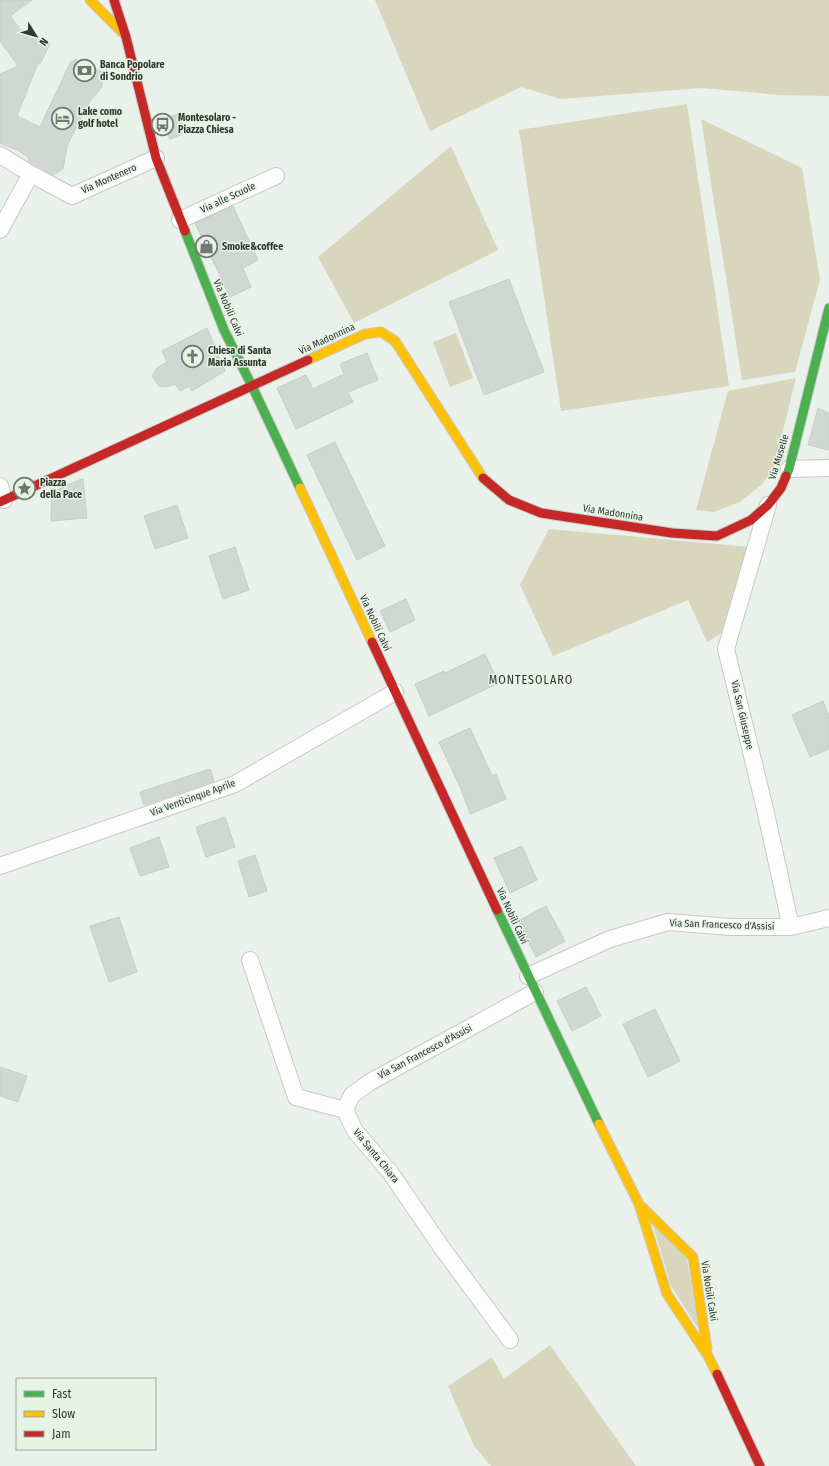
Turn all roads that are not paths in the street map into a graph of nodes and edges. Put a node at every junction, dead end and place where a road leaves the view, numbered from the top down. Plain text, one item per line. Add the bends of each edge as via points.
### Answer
1 (90, 0) edge
2 (114, 0) edge
3 (126, 37) junction
4 (0, 155) edge
5 (156, 158) junction
6 (31, 174) junction
7 (276, 176) dead end
8 (180, 220) junction
9 (0, 230) edge
10 (829, 308) edge
11 (252, 386) junction
12 (829, 468) edge
13 (789, 469) junction
14 (2, 496) edge
15 (768, 505) junction
16 (672, 533) joint
17 (395, 692) junction
18 (0, 866) edge
19 (829, 918) edge
20 (791, 927) junction
21 (250, 960) dead end
22 (528, 976) junction
23 (535, 992) junction
24 (345, 1110) junction
25 (639, 1204) junction
26 (510, 1340) dead end
27 (708, 1356) junction
28 (760, 1466) edge

1 - 3 main road
2 - 3 main road, Via Nobili Calvi
3 - 5 main road, Via Nobili Calvi
4 - 6 street, Via Montenero
5 - 6 street, Via Montenero via 72,196
5 - 8 main road, Via Nobili Calvi
6 - 9 street
7 - 8 street, Via alle Scuole
8 - 11 main road, Via Nobili Calvi via 224,330
10 - 13 main road, Via Muselle
11 - 14 main road, Via Madonnina
11 - 16 main road, Via Madonnina via 365,334 381,332 395,340 481,476 509,500 541,513
11 - 17 main road, Via Nobili Calvi
12 - 13 street
13 - 15 main road, Via Muselle via 781,488
15 - 16 main road, Via Muselle via 751,520 717,536
15 - 20 street, Via San Giuseppe via 726,649
17 - 18 street, Via Venticinque Aprile via 235,784
17 - 22 main road, Via Nobili Calvi
19 - 20 street, Via San Francesco d'Assisi
20 - 22 street, Via San Francesco d'Assisi via 731,927 668,922 610,939
21 - 24 street via 296,1097
22 - 23 main road, Via Nobili Calvi
23 - 24 street, Via San Francesco d'Assisi via 370,1082 352,1095
23 - 25 main road, Via Nobili Calvi
24 - 26 street, Via Santa Chiara via 355,1131 390,1172
25 - 27 main road, Via Nobili Calvi via 667,1294
25 - 27 main road, Via Nobili Calvi via 693,1257
27 - 28 main road, Via Nobili Calvi

